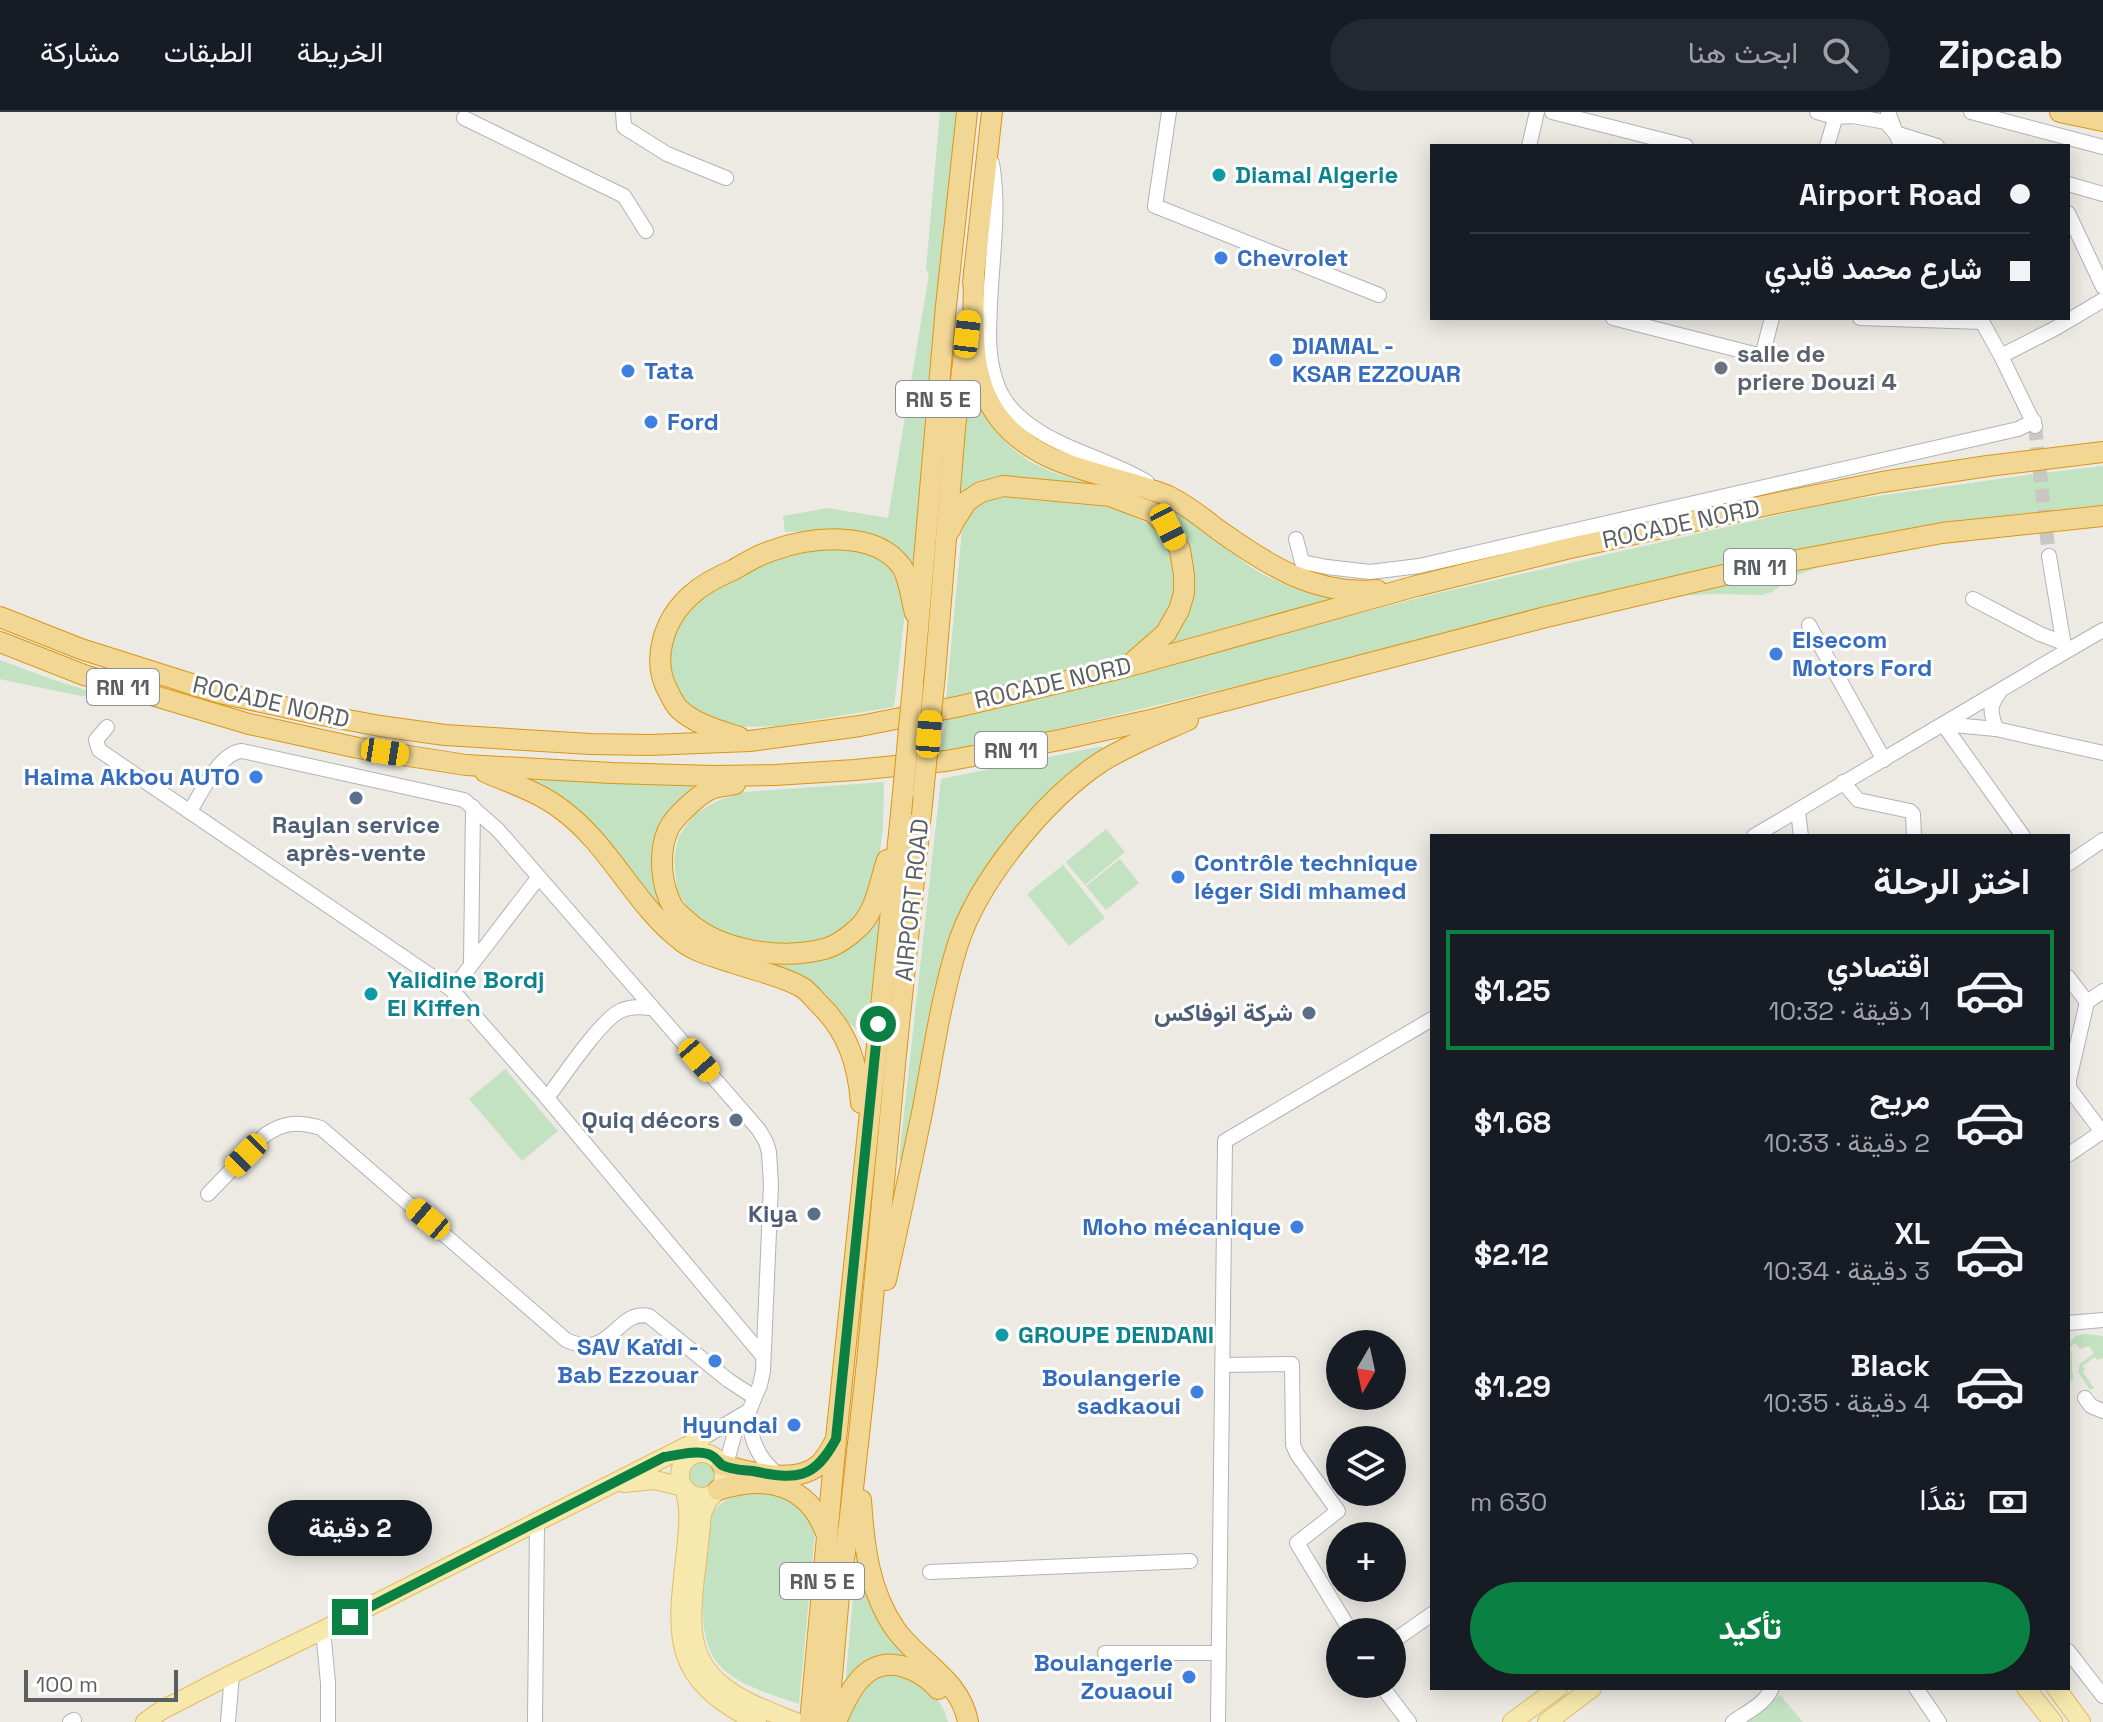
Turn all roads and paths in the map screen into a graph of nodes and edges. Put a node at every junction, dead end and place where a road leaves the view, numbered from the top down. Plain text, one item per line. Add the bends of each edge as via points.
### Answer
1 (623, 112) edge
2 (967, 112) edge
3 (992, 112) edge
4 (1169, 112) edge
5 (1537, 112) edge
6 (1552, 112) edge
7 (1817, 112) edge
8 (1888, 112) edge
9 (1971, 112) edge
10 (2060, 112) edge
11 (1836, 114) edge
12 (464, 118) dead end
13 (2103, 121) edge
14 (1898, 139) edge
15 (989, 143) junction
16 (1529, 144) edge
17 (1678, 144) edge
18 (1828, 144) edge
19 (1926, 144) edge
20 (2103, 147) edge
21 (726, 178) dead end
22 (2070, 185) edge
23 (2103, 194) edge
24 (2070, 217) edge
25 (646, 231) dead end
26 (974, 272) junction
27 (2103, 287) edge
28 (1379, 295) dead end
29 (2103, 300) edge
30 (2070, 316) edge
31 (1621, 320) edge
32 (1771, 320) edge
33 (1981, 320) edge
34 (2052, 324) edge
35 (2001, 356) junction
36 (2103, 452) edge
37 (1171, 497) junction
38 (2103, 516) edge
39 (1296, 539) dead end
40 (945, 549) junction
41 (2049, 556) tunnel mouth
42 (1416, 586) junction
43 (1973, 599) dead end
44 (0, 617) edge
45 (1809, 625) dead end
46 (919, 626) junction
47 (2103, 630) edge
48 (0, 642) edge
49 (2064, 648) junction
50 (1126, 667) junction
51 (2001, 691) junction
52 (1242, 696) junction
53 (1943, 724) junction
54 (107, 727) dead end
55 (1996, 729) junction
56 (750, 741) junction
57 (2103, 753) edge
58 (1884, 760) junction
59 (466, 765) junction
60 (775, 775) junction
61 (1843, 782) junction
62 (473, 807) junction
63 (190, 811) junction
64 (1798, 811) junction
65 (901, 814) junction
66 (1758, 834) edge
67 (1801, 834) edge
68 (1914, 834) edge
69 (2022, 834) edge
70 (2103, 840) edge
71 (2070, 863) edge
72 (538, 878) junction
73 (471, 963) junction
74 (2070, 980) edge
75 (452, 990) junction
76 (2103, 991) edge
77 (2087, 1002) junction
78 (651, 1008) junction
79 (1430, 1020) edge
80 (2070, 1076) edge
81 (2070, 1089) edge
82 (547, 1098) junction
83 (2102, 1132) edge
84 (865, 1144) junction
85 (2070, 1154) edge
86 (208, 1194) dead end
87 (2103, 1320) edge
88 (2071, 1325) edge
89 (762, 1355) junction
90 (867, 1362) junction
91 (1223, 1365) junction
92 (2085, 1398) dead end
93 (752, 1404) junction
94 (2103, 1411) edge
95 (836, 1439) junction
96 (694, 1452) junction
97 (857, 1452) junction
98 (779, 1475) junction
99 (721, 1477) junction
100 (609, 1485) junction
101 (684, 1488) junction
102 (537, 1523) junction
103 (827, 1536) junction
104 (1190, 1561) dead end
105 (930, 1572) dead end
106 (1430, 1615) edge
107 (1343, 1618) edge
108 (323, 1630) junction
109 (1406, 1632) edge
110 (1105, 1653) dead end
111 (1217, 1653) junction
112 (2070, 1654) edge
113 (232, 1674) junction
114 (1555, 1690) edge
115 (1589, 1690) edge
116 (1771, 1690) edge
117 (1917, 1690) edge
118 (2028, 1690) edge
119 (2057, 1690) edge
120 (2103, 1696) edge
121 (1391, 1698) edge
122 (2068, 1705) junction
123 (162, 1716) edge
124 (788, 1718) edge
125 (2051, 1720) edge
126 (145, 1722) edge
127 (228, 1722) edge
128 (328, 1722) edge
129 (535, 1722) edge
130 (757, 1722) edge
131 (810, 1722) edge
132 (828, 1722) edge
133 (836, 1722) edge
134 (955, 1722) edge
135 (968, 1722) edge
136 (1218, 1722) edge
137 (1409, 1722) edge
138 (1512, 1722) edge
139 (1547, 1722) edge
140 (1733, 1722) edge
141 (1939, 1722) edge
142 (2081, 1722) edge

1 - 21 street via 624,127 667,154
2 - 46 highway, RN 5 E
3 - 15 highway, RN 5 E
4 - 28 street via 1155,206
5 - 16 street
6 - 17 street
7 - 11 street
8 - 14 street
9 - 20 street
10 - 13 highway
11 - 14 street via 1886,122
11 - 18 street
12 - 25 street via 624,196
14 - 19 street
15 - 26 highway, RN 5 E
15 - 37 street via 996,204 989,351 1002,395 1040,432 1128,471
22 - 23 street
24 - 27 street
26 - 37 highway via 975,353 986,395 1000,420 1019,439 1067,466
26 - 40 highway, RN 5 E
29 - 30 street
31 - 32 street via 1762,356
33 - 35 street
34 - 35 street
35 - 39 street via 2035,424 1419,566 1370,572 1302,562
36 - 42 highway, ROCADE NORD / RN 11 via 1792,500
37 - 42 highway via 1275,568 1307,581 1354,590
38 - 52 highway, ROCADE NORD / RN 11 via 1942,533 1749,569
40 - 50 highway via 967,501 1003,486 1110,496 1152,512 1180,550 1184,593 1166,633
40 - 90 highway, AIRPORT ROAD / RN 5 E, bridge
41 - 49 street
42 - 50 highway, ROCADE NORD / RN 11
43 - 49 street
44 - 56 highway, ROCADE NORD / RN 11 via 220,693 380,726 590,744
45 - 58 street
46 - 56 highway via 903,567 882,549 851,538 771,551 691,594 661,643 663,683 677,707 694,720
46 - 65 highway, RN 5 E, bridge
47 - 49 street
48 - 59 highway, ROCADE NORD / RN 11 via 84,675 249,724
49 - 51 street
50 - 56 highway, ROCADE NORD / RN 11 via 860,726
51 - 53 street
51 - 55 street via 1991,703
52 - 60 highway, ROCADE NORD / RN 11 via 946,761
52 - 90 highway via 1101,762 1057,797 1015,843 979,898 957,945
53 - 55 street
53 - 58 street
53 - 69 street
54 - 63 street via 96,740 99,750
55 - 57 street
58 - 61 street
59 - 60 highway, ROCADE NORD / RN 11
59 - 84 highway via 561,808 682,942 803,988 826,1010 855,1058
60 - 65 highway via 712,789 689,804 668,828 662,851 663,880 674,909 697,930 735,947 763,952 826,949 862,925
61 - 64 street
61 - 68 street via 1858,800 1910,811
62 - 63 street via 464,800 242,751 224,759
62 - 72 street
62 - 73 street
63 - 75 street
64 - 66 street
64 - 67 street
65 - 84 highway, AIRPORT ROAD / RN 5 E
70 - 71 street
72 - 73 street
72 - 78 street
73 - 75 street
74 - 77 street
75 - 82 street
76 - 77 street
77 - 80 street
78 - 82 street via 622,1010 607,1021
78 - 89 street via 766,1142 771,1185
79 - 91 street via 1225,1141
81 - 83 street
82 - 89 street
83 - 85 street
84 - 95 highway, AIRPORT ROAD / RN 5 E
86 - 93 street via 275,1128 305,1123 321,1128 566,1340 594,1344 630,1318 649,1316
87 - 88 street
89 - 93 street via 763,1371
90 - 97 highway, AIRPORT ROAD / RN 5 E
91 - 107 street via 1292,1364 1293,1445 1338,1511 1297,1543
91 - 111 street
92 - 94 street
93 - 96 street
93 - 98 street via 751,1434 759,1455
93 - 99 street via 735,1432
95 - 98 highway via 811,1471
95 - 103 highway, AIRPORT ROAD / RN 5 E
96 - 99 main road via 714,1456
96 - 100 main road via 664,1457
96 - 101 main road via 680,1475
97 - 132 highway, AIRPORT ROAD / RN 5 E
97 - 135 highway via 866,1554 877,1595 899,1634 959,1696
98 - 99 highway
99 - 101 main road via 708,1496 695,1496
99 - 103 highway via 730,1486 788,1488 809,1502
99 - 124 main road via 702,1514 693,1639 704,1666 722,1685
100 - 101 main road via 655,1480
100 - 102 main road
101 - 130 main road via 690,1510 679,1624 687,1662 701,1683
102 - 108 main road
102 - 129 street
103 - 131 highway, AIRPORT ROAD / RN 5 E
104 - 105 street
106 - 109 street
108 - 113 main road
108 - 128 street
110 - 111 street
111 - 136 street
112 - 120 street
113 - 123 main road
113 - 127 street
114 - 138 main road
115 - 139 main road
116 - 140 street
117 - 141 street
118 - 125 main road
119 - 122 main road
121 - 137 street
122 - 125 main road
122 - 142 main road
123 - 126 main road
133 - 134 highway via 862,1676 877,1666 894,1665 932,1681 946,1697

